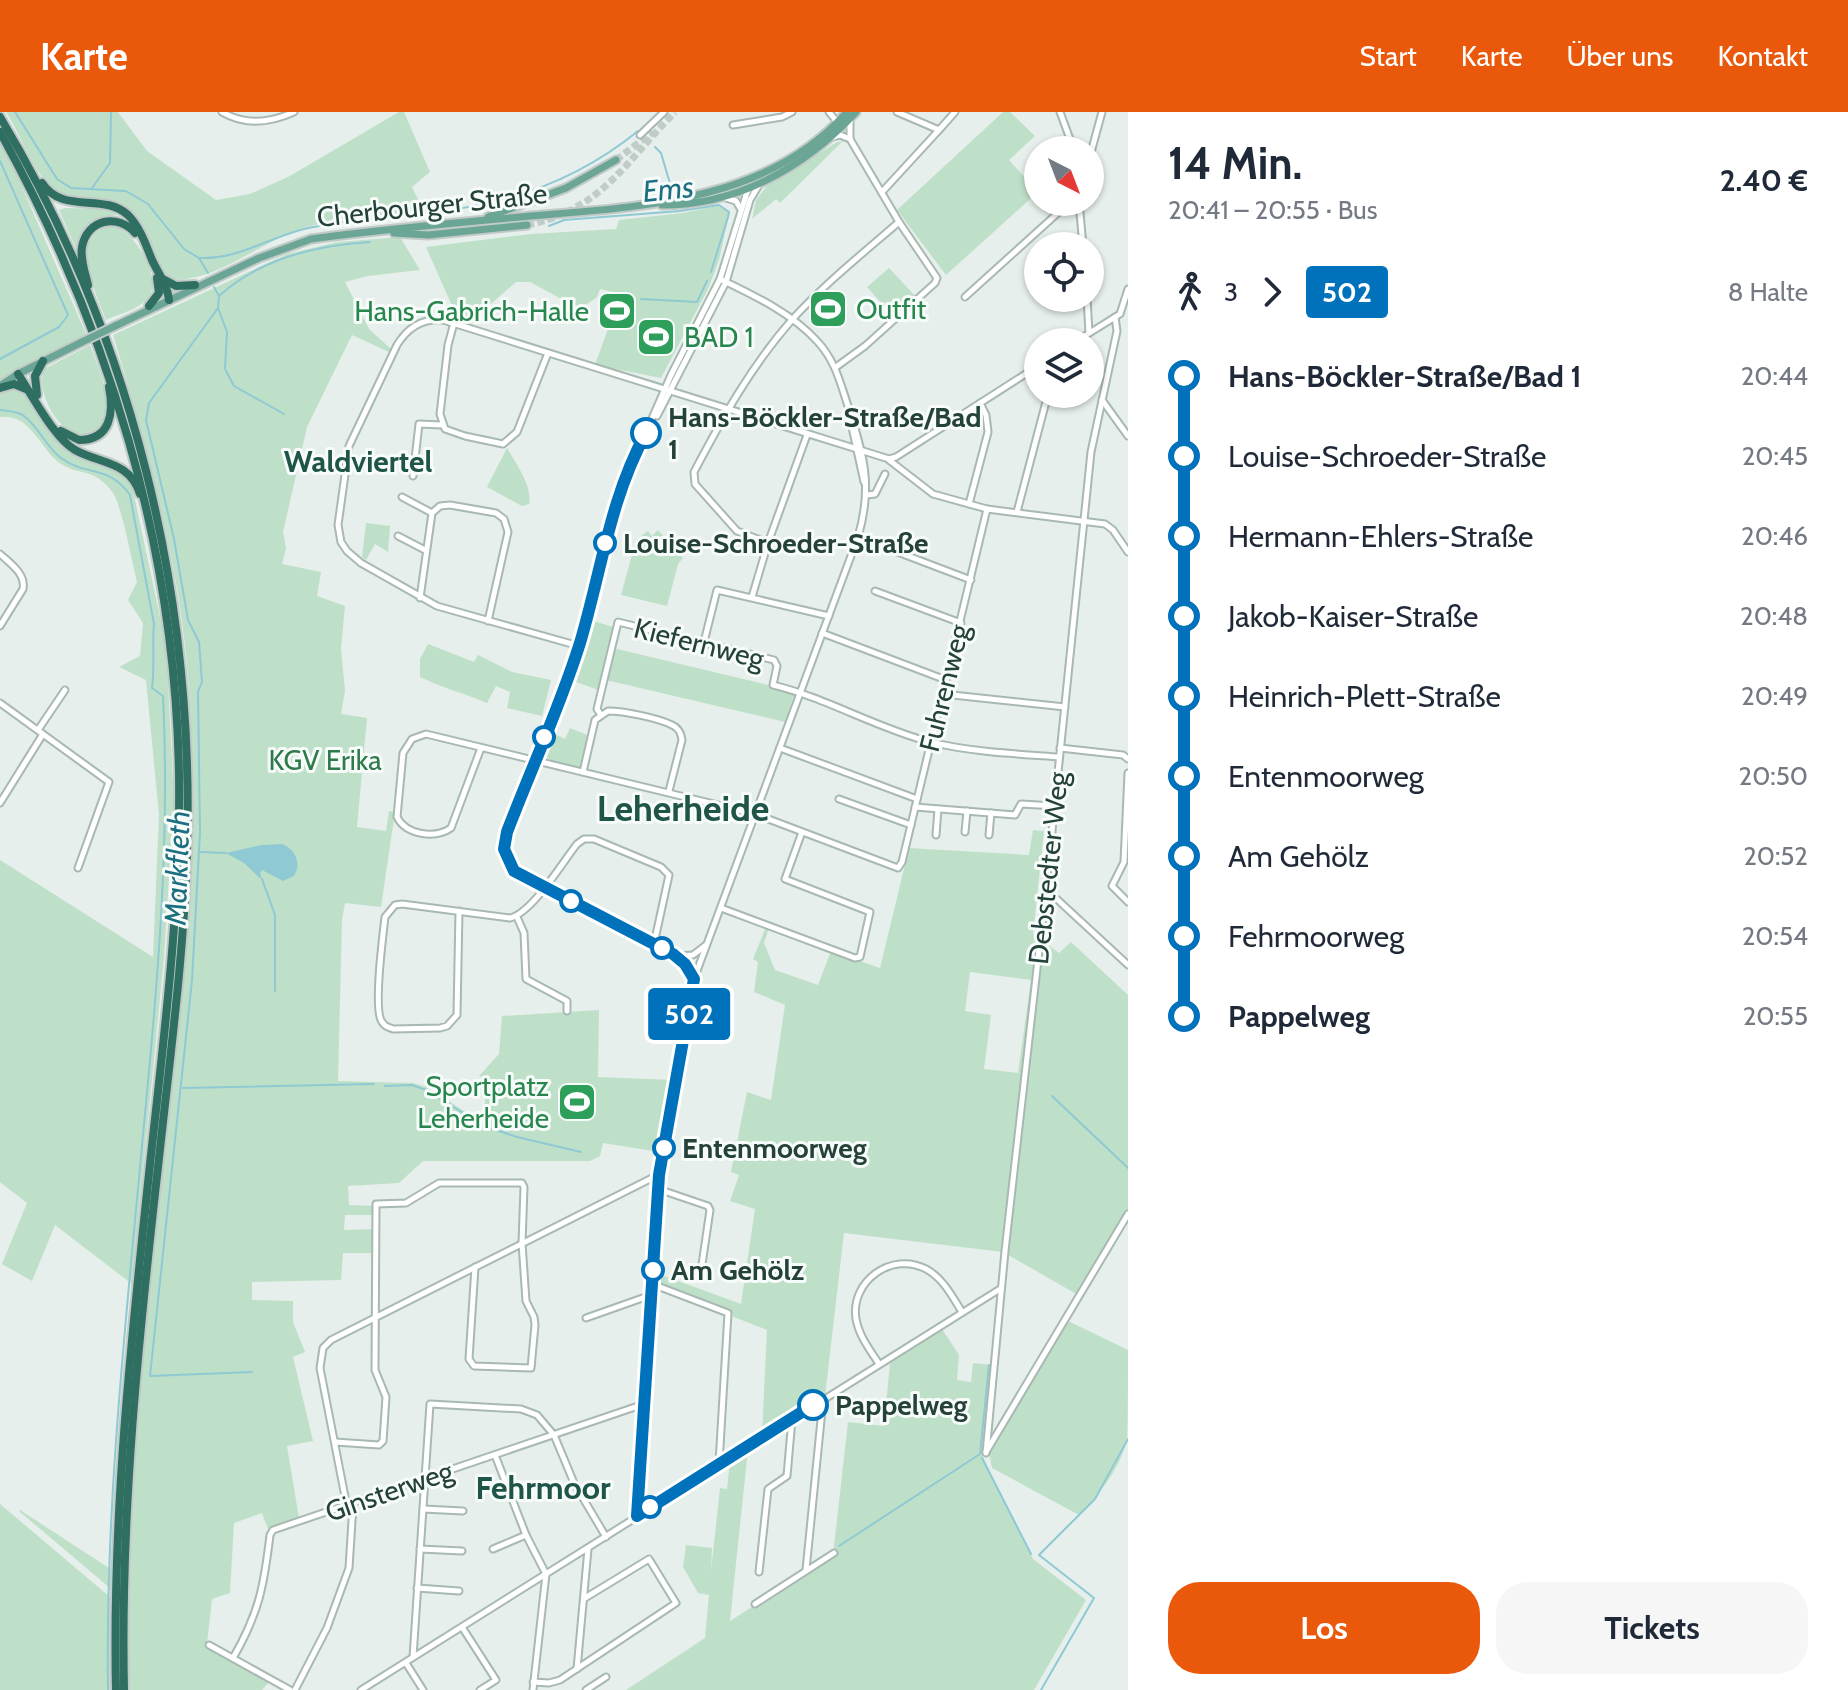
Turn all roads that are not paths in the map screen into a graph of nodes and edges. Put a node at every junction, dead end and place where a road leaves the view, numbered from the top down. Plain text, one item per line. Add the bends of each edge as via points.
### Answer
1 (222, 112) edge
2 (294, 112) edge
3 (664, 112) edge
4 (792, 112) edge
5 (829, 112) edge
6 (897, 112) edge
7 (955, 112) edge
8 (1060, 112) edge
9 (1102, 112) edge
10 (851, 114) edge
11 (0, 117) edge
12 (840, 124) junction
13 (733, 125) dead end
14 (939, 130) junction
15 (0, 132) edge
16 (640, 135) dead end
17 (1069, 136) edge
18 (1095, 136) edge
19 (829, 138) junction
20 (13, 139) junction
21 (850, 139) junction
22 (616, 160) tunnel mouth
23 (762, 178) junction
24 (747, 189) junction
25 (882, 192) junction
26 (726, 198) junction
27 (644, 205) junction
28 (741, 208) junction
29 (1055, 216) edge
30 (899, 222) junction
31 (466, 223) junction
32 (527, 225) tunnel mouth
33 (372, 232) junction
34 (156, 273) junction
35 (226, 273) junction
36 (723, 280) junction
37 (195, 285) junction
38 (1128, 289) edge
39 (965, 297) dead end
40 (168, 298) junction
41 (149, 306) junction
42 (97, 316) junction
43 (1115, 317) junction
44 (792, 320) junction
45 (454, 323) junction
46 (115, 326) junction
47 (1097, 328) edge
48 (548, 353) junction
49 (43, 361) junction
50 (105, 363) junction
51 (836, 367) junction
52 (21, 373) junction
53 (1024, 375) edge
54 (0, 387) edge
55 (668, 390) junction
56 (1104, 390) edge
57 (33, 393) junction
58 (1104, 402) edge
59 (980, 403) junction
60 (1044, 408) edge
61 (1100, 408) edge
62 (728, 409) junction
63 (442, 425) junction
64 (807, 435) junction
65 (1128, 436) edge
66 (860, 452) junction
67 (889, 459) junction
68 (885, 474) dead end
69 (413, 476) dead end
70 (867, 493) junction
71 (402, 497) dead end
72 (969, 504) junction
73 (987, 509) junction
74 (1017, 512) junction
75 (432, 513) junction
76 (1084, 520) junction
77 (152, 532) junction
78 (398, 536) dead end
79 (858, 537) junction
80 (768, 543) junction
81 (425, 550) junction
82 (1128, 552) edge
83 (0, 554) edge
84 (971, 580) junction
85 (875, 591) dead end
86 (752, 597) junction
87 (420, 598) junction
88 (829, 616) junction
89 (488, 621) junction
90 (961, 623) junction
91 (0, 626) edge
92 (822, 633) junction
93 (704, 642) junction
94 (579, 646) junction
95 (946, 680) junction
96 (65, 690) dead end
97 (801, 691) junction
98 (943, 694) junction
99 (0, 703) edge
100 (1065, 707) junction
101 (601, 715) junction
102 (40, 732) junction
103 (931, 742) junction
104 (481, 748) junction
105 (780, 748) junction
106 (1060, 748) junction
107 (1059, 757) junction
108 (1128, 759) edge
109 (534, 761) junction
110 (583, 772) junction
111 (1128, 773) edge
112 (669, 792) junction
113 (839, 799) dead end
114 (0, 803) edge
115 (916, 803) junction
116 (1055, 806) junction
117 (938, 809) junction
118 (967, 811) junction
119 (991, 813) junction
120 (755, 814) junction
121 (911, 825) junction
122 (802, 832) junction
123 (965, 832) dead end
124 (936, 835) dead end
125 (989, 835) dead end
126 (78, 868) dead end
127 (544, 887) junction
128 (1046, 889) junction
129 (1128, 902) edge
130 (721, 908) junction
131 (459, 911) junction
132 (517, 917) junction
133 (654, 944) junction
134 (707, 944) junction
135 (703, 955) junction
136 (676, 956) junction
137 (685, 965) junction
138 (1128, 965) edge
139 (694, 979) junction
140 (693, 995) junction
141 (567, 1011) dead end
142 (659, 1175) junction
143 (658, 1189) junction
144 (1128, 1214) edge
145 (522, 1243) junction
146 (475, 1267) junction
147 (700, 1278) dead end
148 (652, 1284) junction
149 (1001, 1288) junction
150 (651, 1295) junction
151 (962, 1312) junction
152 (376, 1318) junction
153 (586, 1318) dead end
154 (879, 1364) junction
155 (823, 1399) junction
156 (644, 1404) junction
157 (792, 1418) junction
158 (554, 1435) junction
159 (335, 1442) junction
160 (495, 1455) junction
161 (719, 1464) junction
162 (425, 1479) junction
163 (350, 1506) junction
164 (423, 1509) junction
165 (463, 1511) dead end
166 (637, 1516) junction
167 (526, 1535) junction
168 (606, 1537) junction
169 (588, 1548) junction
170 (420, 1549) junction
171 (493, 1549) dead end
172 (462, 1551) dead end
173 (834, 1553) dead end
174 (806, 1570) junction
175 (759, 1572) dead end
176 (546, 1574) junction
177 (417, 1588) junction
178 (459, 1591) dead end
179 (585, 1598) junction
180 (755, 1604) dead end
181 (462, 1627) junction
182 (209, 1645) dead end
183 (233, 1658) junction
184 (413, 1658) junction
185 (406, 1663) junction
186 (577, 1669) junction
187 (606, 1677) dead end
188 (533, 1682) junction
189 (116, 1690) edge
190 (124, 1690) edge
191 (292, 1690) edge
192 (361, 1690) edge
193 (423, 1690) edge
194 (480, 1690) edge
195 (533, 1690) edge
196 (586, 1690) edge

1 - 2 street via 256,123
3 - 16 street
4 - 13 street
5 - 12 street
6 - 14 street
7 - 14 street
8 - 17 street
9 - 18 street
10 - 12 main road, Cherbourger Straße
10 - 21 street
11 - 20 highway
12 - 19 main road, Cherbourger Straße
12 - 23 main road, Cherbourger Straße
14 - 25 street
15 - 50 highway via 59,247
19 - 21 street
19 - 23 main road, Cherbourger Straße via 795,164
20 - 34 highway via 55,197 110,206 126,214 143,238
20 - 42 highway
21 - 25 street
22 - 31 main road via 555,193
23 - 24 main road, Cherbourger Straße
23 - 24 street
24 - 26 main road, Cherbourger Straße
24 - 27 main road, Cherbourger Straße
24 - 28 street
24 - 36 street
25 - 30 street
26 - 27 main road, Cherbourger Straße
26 - 28 street
27 - 31 main road, Cherbourger Straße
28 - 36 street
29 - 39 street
30 - 44 street
30 - 51 street via 937,278 935,283
31 - 33 main road, Cherbourger Straße
32 - 33 main road via 428,235
33 - 35 main road, Cherbourger Straße via 297,243
34 - 37 highway via 171,285
34 - 40 highway
34 - 41 highway via 159,293
34 - 42 highway via 129,227 111,220 94,225 82,255
35 - 37 main road, Cherbourger Straße
35 - 40 main road, Cherbourger Straße
35 - 46 main road, Cherbourger Straße via 133,322
36 - 44 street
36 - 55 street
37 - 40 main road, Cherbourger Straße
38 - 43 street, Debstedter Weg via 1123,310
40 - 41 main road, Cherbourger Straße
40 - 46 main road, Cherbourger Straße
41 - 46 main road, Cherbourger Straße
42 - 190 highway via 135,428 162,541 175,619 187,769 178,984 133,1417
43 - 47 street
43 - 56 street, Debstedter Weg via 1117,331
44 - 51 street
44 - 62 street
45 - 48 street
45 - 63 street
45 - 87 street via 420,322 402,337 349,446 343,470 341,542 361,563
46 - 49 main road, Cherbourger Straße, bridge
48 - 55 street
48 - 63 street via 517,432 507,442 448,432
49 - 52 main road, Cherbourger Straße
49 - 57 highway
50 - 57 highway via 111,414 105,430 95,437 67,436
50 - 77 highway
51 - 66 street
52 - 54 main road, Cherbourger Straße
52 - 57 highway
53 - 59 street
54 - 57 highway via 14,384
55 - 62 street
55 - 94 street via 617,502
57 - 77 highway via 70,447 127,472
58 - 65 street
59 - 67 street
59 - 72 street via 988,432
60 - 74 street
61 - 76 street, Debstedter Weg
62 - 64 street
62 - 80 street via 694,479 737,531
63 - 69 street via 419,424
64 - 66 street
64 - 80 street
66 - 67 street
66 - 70 street
67 - 72 street via 926,491
68 - 70 street via 875,494
70 - 79 street
71 - 75 street
72 - 73 street
73 - 74 street
73 - 84 street, Fuhrenweg
74 - 76 street
75 - 81 street
75 - 89 street via 450,505 496,513 507,524
76 - 82 street via 1111,527
76 - 100 street, Debstedter Weg
77 - 189 highway via 175,690 178,856 125,1413
78 - 81 street
79 - 84 street
79 - 88 street
80 - 86 street
81 - 87 street
83 - 91 street via 24,582
84 - 90 street, Fuhrenweg
85 - 90 street
86 - 88 street
86 - 93 street via 720,589 715,593
87 - 89 street
88 - 92 street
89 - 94 street
90 - 95 street, Fuhrenweg
92 - 95 street
92 - 97 street
93 - 97 street, Kiefernweg via 774,660 773,685
93 - 101 street, Kiefernweg via 618,622 597,709
94 - 109 street
95 - 98 street, Fuhrenweg
96 - 102 street
97 - 103 street
97 - 105 street
98 - 100 street
98 - 103 street, Fuhrenweg
99 - 102 street
100 - 106 street, Debstedter Weg
101 - 110 street via 595,720
101 - 112 street via 623,713 678,729 682,740
102 - 114 street
102 - 126 street via 109,782
103 - 107 street
103 - 115 street, Fuhrenweg
104 - 104 street via 426,734 412,739 403,753 397,808 401,825 435,834 451,828
104 - 109 street
105 - 115 street
105 - 120 street
106 - 107 street, Debstedter Weg
106 - 108 street
107 - 116 street, Debstedter Weg
109 - 110 street
109 - 127 street via 504,849 512,868
110 - 112 street
111 - 129 street via 1124,862 1112,886
112 - 120 street
113 - 121 street
115 - 117 street
115 - 121 street, Fuhrenweg
116 - 119 street via 1021,804 1015,815
116 - 128 street, Debstedter Weg
117 - 118 street
117 - 124 street
118 - 119 street
118 - 123 street
119 - 125 street
120 - 122 street
120 - 130 street
121 - 122 street, Fuhrenweg via 900,867
122 - 130 street via 785,879 870,912 860,957
127 - 132 street
127 - 133 street
127 - 133 street via 584,839 661,867 669,875
128 - 138 street
128 - 149 street, Debstedter Weg
130 - 134 street
131 - 131 street via 402,904 389,910 379,983 379,1016 386,1026 440,1028 457,1015
131 - 132 street
132 - 141 street via 524,933 526,979 567,1001
133 - 136 street
134 - 135 street
134 - 136 street via 693,955
134 - 137 street
135 - 137 street
135 - 139 street
136 - 137 street
137 - 139 street
137 - 140 street
139 - 140 street
140 - 142 street
142 - 143 street
142 - 145 street
143 - 147 street via 710,1210
143 - 148 street
144 - 149 street, Debstedter Weg via 986,1453
145 - 146 street
145 - 146 street via 526,1301 535,1325 531,1368 471,1363
145 - 152 street via 524,1187 518,1182 439,1183 406,1203 376,1204
146 - 152 street
148 - 150 street
148 - 161 street via 728,1313
149 - 151 street
150 - 153 street
150 - 156 street
151 - 154 street
151 - 154 street via 945,1284 923,1267 898,1264 876,1273 860,1293 855,1312 859,1331
152 - 159 street via 331,1340 320,1357
152 - 159 street via 375,1370 386,1397 383,1441
154 - 155 street
155 - 157 street
155 - 174 street
156 - 158 street, Ginsterweg
156 - 166 street
157 - 161 street
157 - 175 street via 787,1476 768,1489
158 - 160 street, Ginsterweg
158 - 162 street via 531,1411 430,1404
158 - 168 street
159 - 163 street
160 - 162 street, Ginsterweg
160 - 167 street
161 - 166 street
162 - 163 street, Ginsterweg
162 - 164 street
163 - 183 street, Ginsterweg via 271,1532 259,1605
163 - 191 street via 349,1568 327,1628
164 - 165 street
164 - 170 street
166 - 168 street
167 - 171 street
167 - 176 street
168 - 169 street
169 - 176 street
169 - 179 street
170 - 172 street
170 - 177 street
173 - 174 street
174 - 180 street
176 - 181 street
176 - 188 street
177 - 178 street
177 - 184 street
179 - 186 street
179 - 186 street via 649,1559 676,1603
181 - 184 street
181 - 194 street via 496,1680
182 - 183 street
183 - 191 street
184 - 185 street
185 - 192 street
185 - 193 street
186 - 188 street via 560,1680
187 - 196 street
188 - 195 street

